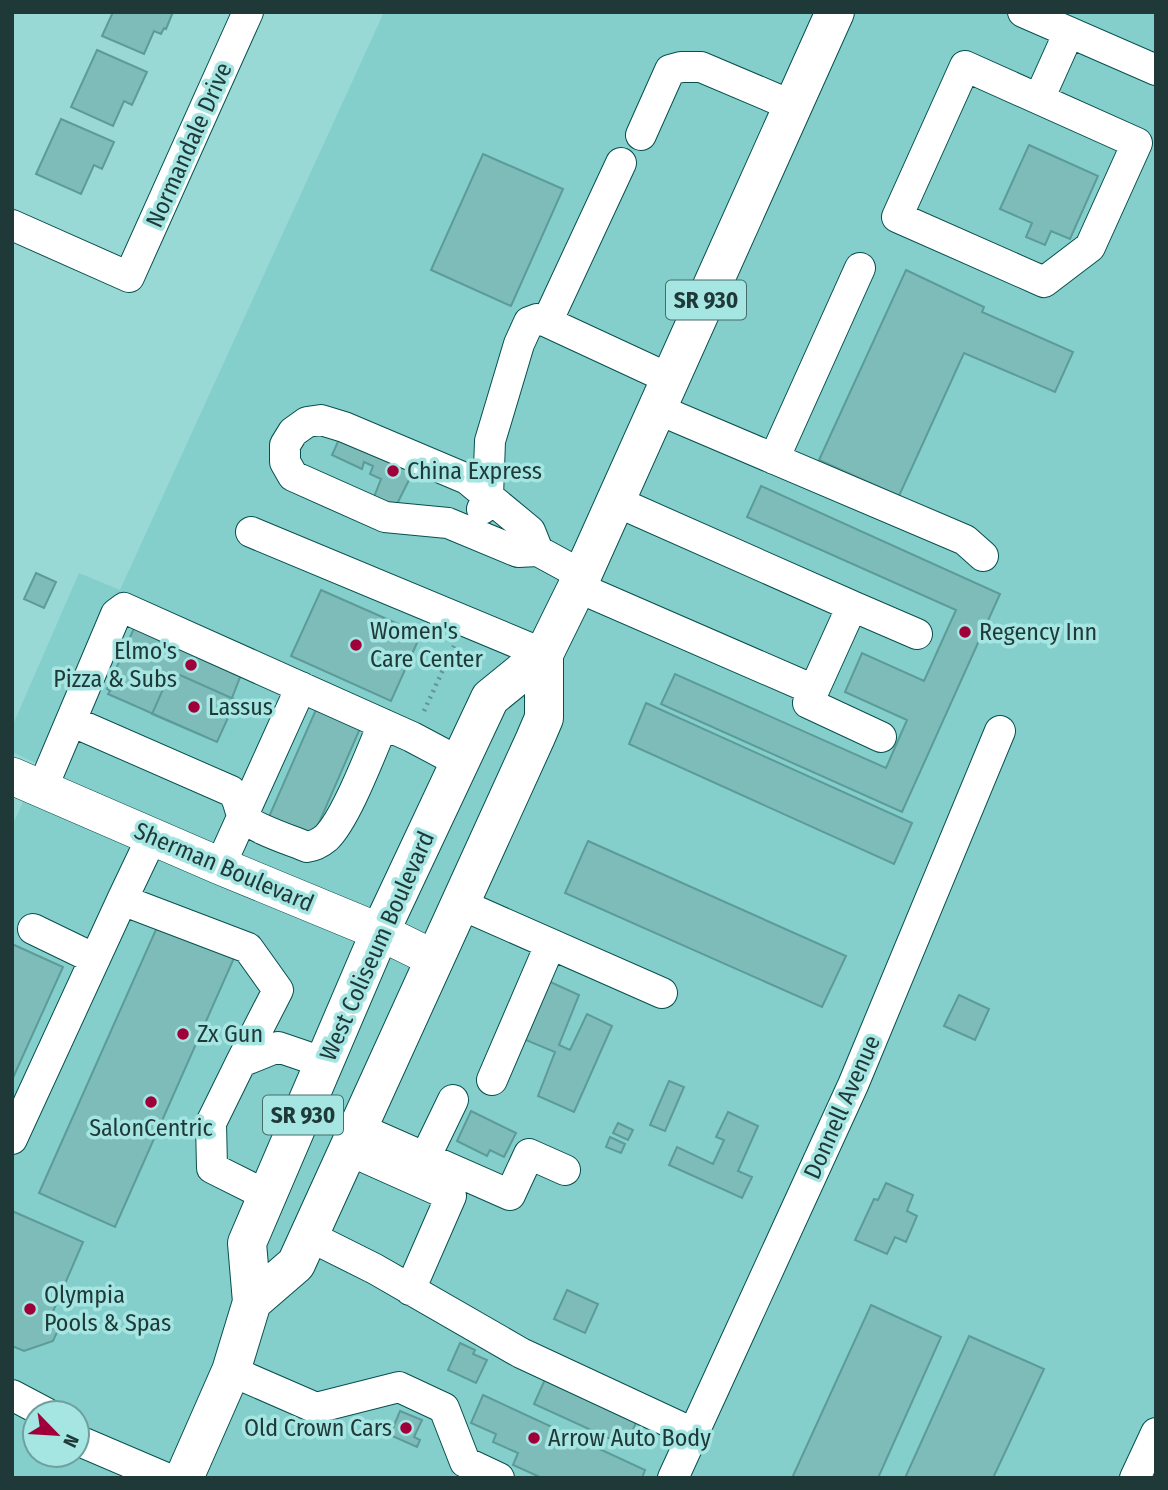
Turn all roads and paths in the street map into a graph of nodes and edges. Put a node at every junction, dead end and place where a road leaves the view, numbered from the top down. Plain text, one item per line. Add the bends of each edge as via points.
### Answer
1 (248, 12) edge
2 (835, 12) edge
3 (1023, 12) edge
4 (1069, 32) junction
5 (1156, 70) edge
6 (1040, 99) junction
7 (793, 106) junction
8 (641, 135) dead end
9 (621, 163) dead end
10 (12, 225) edge
11 (860, 268) dead end
12 (547, 322) junction
13 (664, 394) junction
14 (775, 459) junction
15 (488, 496) junction
16 (615, 501) junction
17 (251, 531) dead end
18 (471, 532) junction
19 (538, 551) junction
20 (983, 556) dead end
21 (579, 581) junction
22 (852, 606) junction
23 (464, 623) junction
24 (917, 634) dead end
25 (544, 654) junction
26 (289, 682) junction
27 (814, 690) junction
28 (423, 714) dead end
29 (71, 721) junction
30 (383, 724) junction
31 (1000, 731) dead end
32 (881, 737) dead end
33 (459, 762) junction
34 (27, 783) edge
35 (243, 816) junction
36 (152, 837) junction
37 (220, 866) junction
38 (122, 900) junction
39 (460, 904) junction
40 (33, 929) dead end
41 (380, 932) junction
42 (550, 945) junction
43 (95, 959) junction
44 (435, 960) junction
45 (662, 993) dead end
46 (241, 1062) junction
47 (325, 1063) junction
48 (492, 1080) dead end
49 (453, 1100) dead end
50 (12, 1139) edge
51 (353, 1139) junction
52 (425, 1158) junction
53 (565, 1170) dead end
54 (268, 1195) junction
55 (309, 1236) junction
56 (410, 1290) junction
57 (252, 1302) junction
58 (231, 1371) junction
59 (693, 1433) junction
60 (1156, 1433) edge
61 (91, 1446) edge
62 (166, 1478) edge
63 (184, 1478) edge
64 (499, 1478) edge
65 (673, 1478) edge
66 (1135, 1478) edge

1 - 10 street, Normandale Drive via 130,277
2 - 7 highway, West Coliseum Boulevard / SR 930
3 - 4 street
4 - 5 street
4 - 6 street
6 - 6 street via 965,65 897,217 1044,282 1090,247 1137,143
7 - 8 street via 701,67 681,67 670,70
7 - 13 highway, West Coliseum Boulevard / SR 930
9 - 12 street
11 - 14 street
12 - 13 street
12 - 15 street via 529,322 519,344 490,441
13 - 14 street
13 - 16 highway, West Coliseum Boulevard / SR 930
14 - 20 street via 965,540
15 - 18 street
15 - 18 street via 454,473 321,420 307,422 285,445 285,463 293,476 385,517 448,523
15 - 19 street via 530,531
16 - 21 highway, West Coliseum Boulevard / SR 930
16 - 22 street
17 - 23 street
18 - 19 street via 518,552
19 - 21 street
21 - 25 highway, West Coliseum Boulevard / SR 930
21 - 27 street
22 - 24 street
22 - 27 street
23 - 25 street
23 - 28 path
25 - 33 highway, West Coliseum Boulevard / SR 930 via 491,698
25 - 39 highway, West Coliseum Boulevard / SR 930 via 544,718
26 - 29 street via 124,608 116,614
26 - 30 street
26 - 35 street
27 - 32 street via 808,704
29 - 34 street
29 - 35 street via 231,791
30 - 33 street
30 - 35 street via 339,821 316,845 307,847
31 - 59 street, Donnell Avenue via 853,1085
33 - 41 highway, West Coliseum Boulevard / SR 930
34 - 36 main road, Sherman Boulevard
35 - 37 street
36 - 37 main road, Sherman Boulevard
36 - 38 street
37 - 41 main road, Sherman Boulevard
38 - 43 street
38 - 46 street via 248,948 278,990
39 - 42 street
39 - 44 highway, West Coliseum Boulevard / SR 930
40 - 43 street
41 - 44 main road, Sherman Boulevard
41 - 47 highway, West Coliseum Boulevard / SR 930
42 - 45 street
42 - 48 street
43 - 50 street
44 - 51 highway, West Coliseum Boulevard / SR 930
46 - 47 street via 278,1047
46 - 54 street via 211,1123 212,1168
47 - 54 highway, West Coliseum Boulevard / SR 930
49 - 52 street
51 - 52 street
51 - 55 highway, West Coliseum Boulevard / SR 930
51 - 56 street via 451,1196
52 - 53 street via 510,1195 529,1154
54 - 57 highway, West Coliseum Boulevard / SR 930 via 247,1243
55 - 56 street
55 - 57 highway, West Coliseum Boulevard / SR 930 via 296,1264
56 - 59 street via 522,1353
57 - 58 highway, West Coliseum Boulevard / SR 930
58 - 63 highway, West Coliseum Boulevard / SR 930
58 - 64 street via 316,1408 399,1387 444,1408 465,1462
59 - 65 street, Donnell Avenue
60 - 66 street
61 - 62 street

